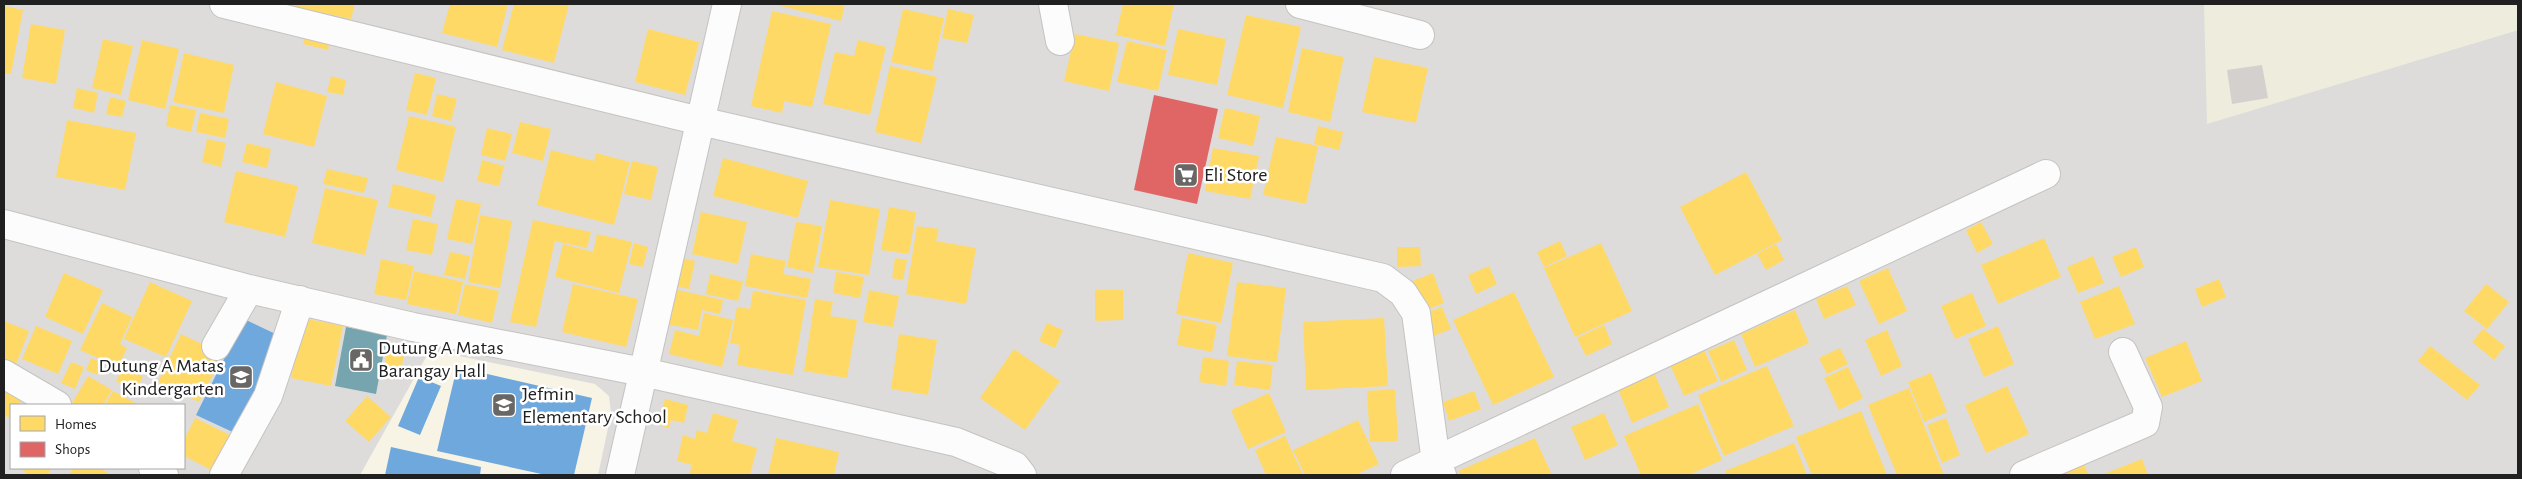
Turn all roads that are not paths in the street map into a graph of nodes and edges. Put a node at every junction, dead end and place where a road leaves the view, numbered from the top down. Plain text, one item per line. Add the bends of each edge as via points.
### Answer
1 (224, 4) edge
2 (727, 4) edge
3 (1053, 4) edge
4 (1300, 4) edge
5 (1420, 35) dead end
6 (1060, 41) dead end
7 (700, 121) junction
8 (2046, 174) dead end
9 (4, 224) edge
10 (250, 289) junction
11 (300, 300) junction
12 (216, 346) dead end
13 (2123, 352) dead end
14 (643, 372) junction
15 (4, 374) edge
16 (55, 404) edge
17 (1439, 469) edge
18 (224, 475) edge
19 (620, 475) edge
20 (1022, 475) edge
21 (1405, 475) edge
22 (2024, 475) edge

1 - 7 street
2 - 7 street
3 - 6 street
4 - 5 street
7 - 14 street
7 - 17 street via 1383,278 1403,293 1416,313
8 - 17 street
9 - 10 street
10 - 11 street
10 - 12 street
11 - 14 street via 413,327
11 - 18 street via 268,396
13 - 22 street via 2148,407 2145,423
14 - 19 street
14 - 20 street via 956,442 1015,466
15 - 16 street
17 - 21 street

